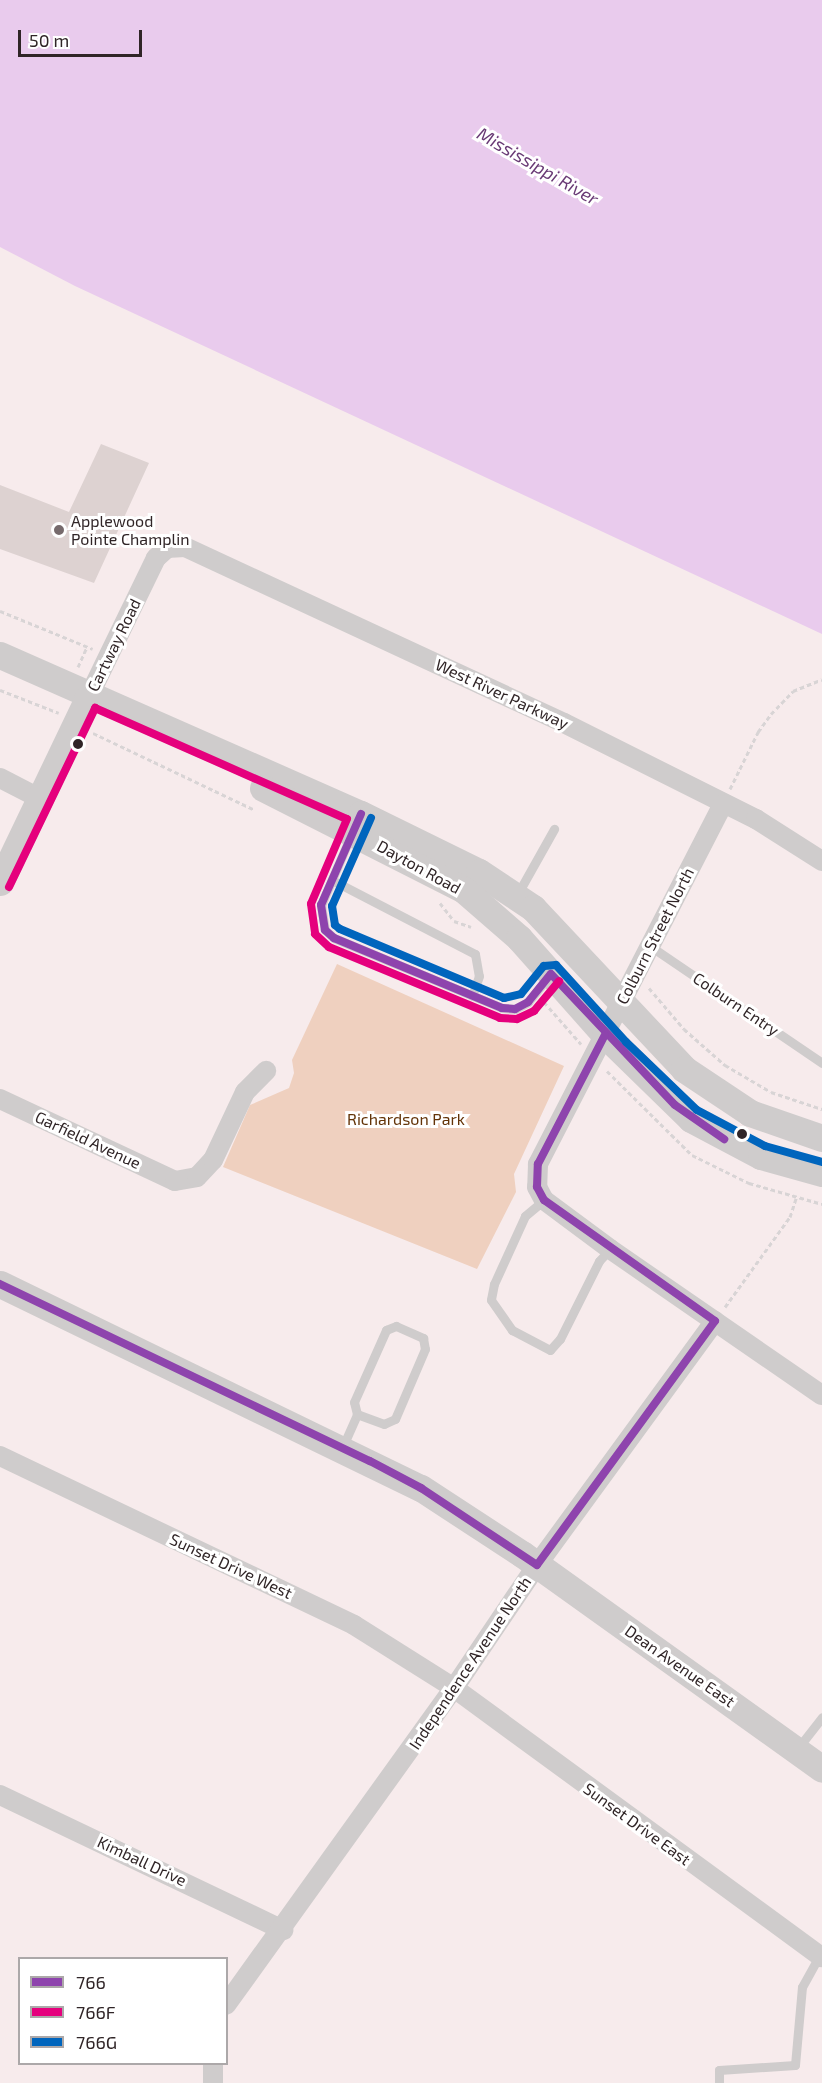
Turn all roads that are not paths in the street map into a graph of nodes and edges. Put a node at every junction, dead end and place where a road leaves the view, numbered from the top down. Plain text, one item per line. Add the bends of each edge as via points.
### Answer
1 (173, 546) joint
2 (0, 655) edge
3 (90, 694) junction
4 (0, 778) edge
5 (39, 798) junction
6 (723, 804) junction
7 (357, 823) junction
8 (554, 829) dead end
9 (822, 861) edge
10 (332, 880) junction
11 (0, 882) edge
12 (516, 896) junction
13 (650, 946) junction
14 (551, 974) junction
15 (472, 996) junction
16 (621, 1001) junction
17 (605, 1035) junction
18 (822, 1064) edge
19 (266, 1071) dead end
20 (0, 1100) edge
21 (822, 1138) edge
22 (822, 1173) edge
23 (544, 1200) junction
24 (610, 1249) junction
25 (0, 1284) edge
26 (715, 1321) junction
27 (822, 1395) edge
28 (357, 1414) junction
29 (342, 1448) junction
30 (0, 1456) edge
31 (537, 1564) junction
32 (454, 1688) junction
33 (822, 1717) edge
34 (796, 1750) junction
35 (822, 1769) edge
36 (0, 1795) edge
37 (283, 1930) junction
38 (821, 1956) edge
39 (228, 2002) edge
40 (213, 2065) edge
41 (213, 2083) edge
42 (719, 2083) edge

1 - 3 street, Cartway Road via 156,558
1 - 6 street, West River Parkway via 197,551 542,712
2 - 3 main road, Dayton Road
3 - 5 main road, Cartway Road
3 - 7 main road, Dayton Road
4 - 5 street
5 - 11 main road, Cartway Road
6 - 9 street, West River Parkway
6 - 13 street, Colburn Street North
7 - 10 lane
7 - 12 main road, Dayton Road via 479,872
7 - 14 main road, Dayton Road via 464,890 519,938
8 - 12 lane
10 - 15 lane via 475,954 479,976
10 - 15 lane via 320,916 325,930 334,938
12 - 16 main road, Dayton Road via 577,952
13 - 16 street, Colburn Street North
13 - 18 lane, Colburn Entry
14 - 15 lane via 528,1002 515,1009
14 - 17 main road, Dayton Road
16 - 17 street, Colburn Street North
16 - 21 main road, Dayton Road via 684,1069 729,1101 784,1128
17 - 22 main road, Dayton Road via 675,1105 707,1130 761,1156
17 - 23 street, Colburn Street North via 538,1164 537,1187
19 - 20 street, Garfield Avenue via 245,1092 213,1160 197,1176 175,1181
23 - 24 street
23 - 24 lane via 525,1216 494,1284 491,1300 512,1330 550,1350 560,1339 593,1271
24 - 26 street
25 - 29 main road, Dean Avenue East
26 - 27 street
26 - 31 street, Independence Avenue North
28 - 28 lane via 384,1424 395,1419 425,1349 423,1338 396,1326 386,1330 354,1402
28 - 29 lane
29 - 31 main road, Dean Avenue East via 421,1488
30 - 32 street, Sunset Drive West via 354,1625
31 - 32 street, Independence Avenue North
31 - 34 main road, Dean Avenue East
32 - 37 street, Independence Avenue North
32 - 38 street, Sunset Drive East
33 - 34 lane
34 - 35 main road, Dean Avenue East
36 - 37 street, Kimball Drive
37 - 39 street, Independence Avenue North
38 - 42 lane via 802,1987 795,2065 719,2070
40 - 41 street

